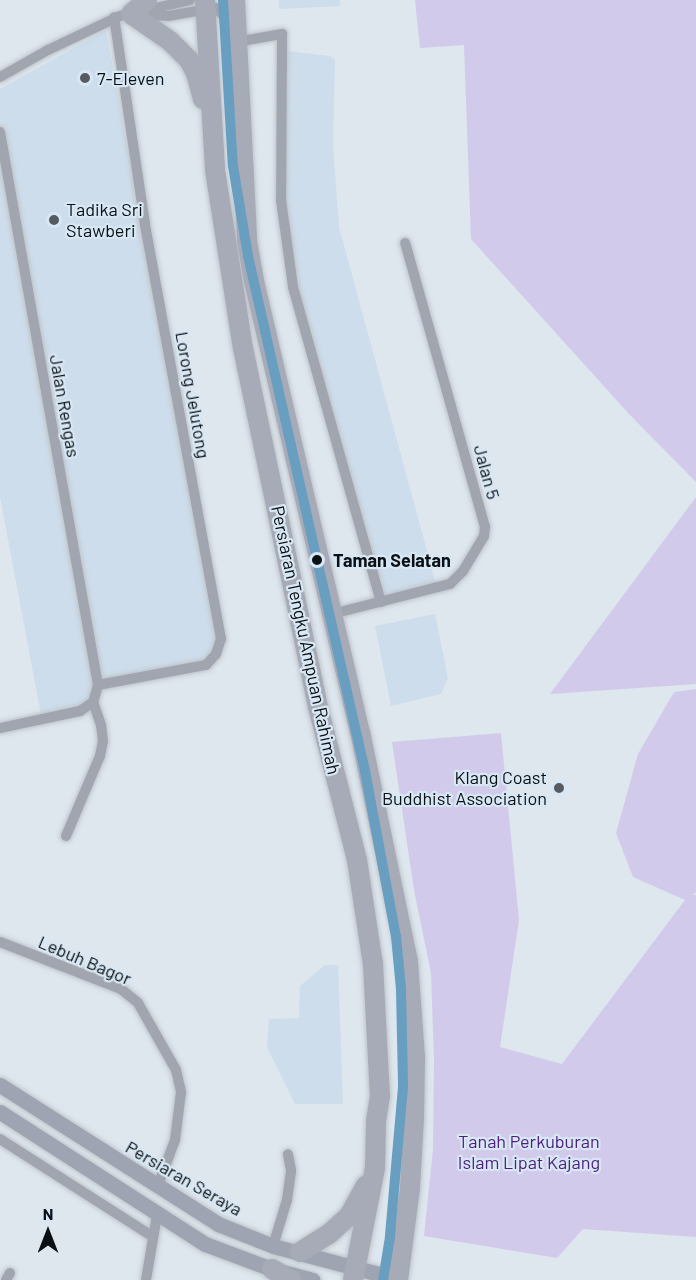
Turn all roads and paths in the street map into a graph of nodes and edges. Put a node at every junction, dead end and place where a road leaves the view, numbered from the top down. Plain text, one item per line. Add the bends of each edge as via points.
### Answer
1 (147, 0) edge
2 (235, 0) edge
3 (200, 3) edge
4 (122, 15) junction
5 (236, 37) junction
6 (0, 77) edge
7 (0, 132) edge
8 (215, 170) junction
9 (405, 243) dead end
10 (381, 602) junction
11 (332, 614) junction
12 (98, 685) junction
13 (93, 702) junction
14 (0, 728) edge
15 (66, 836) dead end
16 (0, 942) edge
17 (0, 1085) edge
18 (0, 1112) edge
19 (66, 1128) junction
20 (0, 1139) edge
21 (53, 1146) junction
22 (288, 1154) dead end
23 (375, 1168) junction
24 (157, 1188) junction
25 (157, 1215) junction
26 (153, 1237) junction
27 (273, 1245) junction
28 (300, 1252) junction
29 (354, 1273) edge
30 (271, 1274) edge
31 (146, 1280) edge
32 (291, 1280) edge
33 (314, 1280) edge
34 (398, 1280) edge

1 - 4 highway
2 - 5 highway, Persiaran Tengku Ampuan Rahimah
3 - 4 street
3 - 4 street via 168,16
3 - 5 street via 221,11
3 - 8 highway, Persiaran Tengku Ampuan Rahimah
4 - 6 street
4 - 8 highway via 170,41 189,60 204,104
4 - 12 street, Lorong Jelutong via 146,224 221,639 216,654 206,665
5 - 10 street via 282,34 280,200 293,287
5 - 11 highway, Persiaran Tengku Ampuan Rahimah via 247,241
7 - 12 street, Jalan Rengas
8 - 23 highway, Persiaran Tengku Ampuan Rahimah via 243,348 318,707 366,908 380,1096
9 - 10 street, Jalan 5 via 485,527 484,536 457,579 441,587
10 - 11 street, Jalan 5
11 - 34 highway, Persiaran Tengku Ampuan Rahimah via 408,962 415,1057 414,1118
12 - 13 street
13 - 14 street via 80,711
13 - 15 street via 101,725 100,756
16 - 24 street, Lebuh Bagor via 121,989 138,1003 176,1070 181,1092 175,1140
17 - 19 main road, Persiaran Seraya
18 - 21 main road
19 - 21 main road
19 - 24 main road, Persiaran Seraya
20 - 26 street
21 - 25 main road
22 - 27 street via 291,1170 287,1200
23 - 28 highway via 349,1216
23 - 29 highway, Persiaran Tengku Ampuan Rahimah
24 - 27 main road, Persiaran Seraya via 218,1224
25 - 26 street
25 - 30 main road via 205,1244
26 - 31 street
27 - 28 main road, Persiaran Seraya
28 - 29 main road, Persiaran Seraya
29 - 34 main road, Persiaran Seraya
30 - 32 highway
30 - 33 main road

